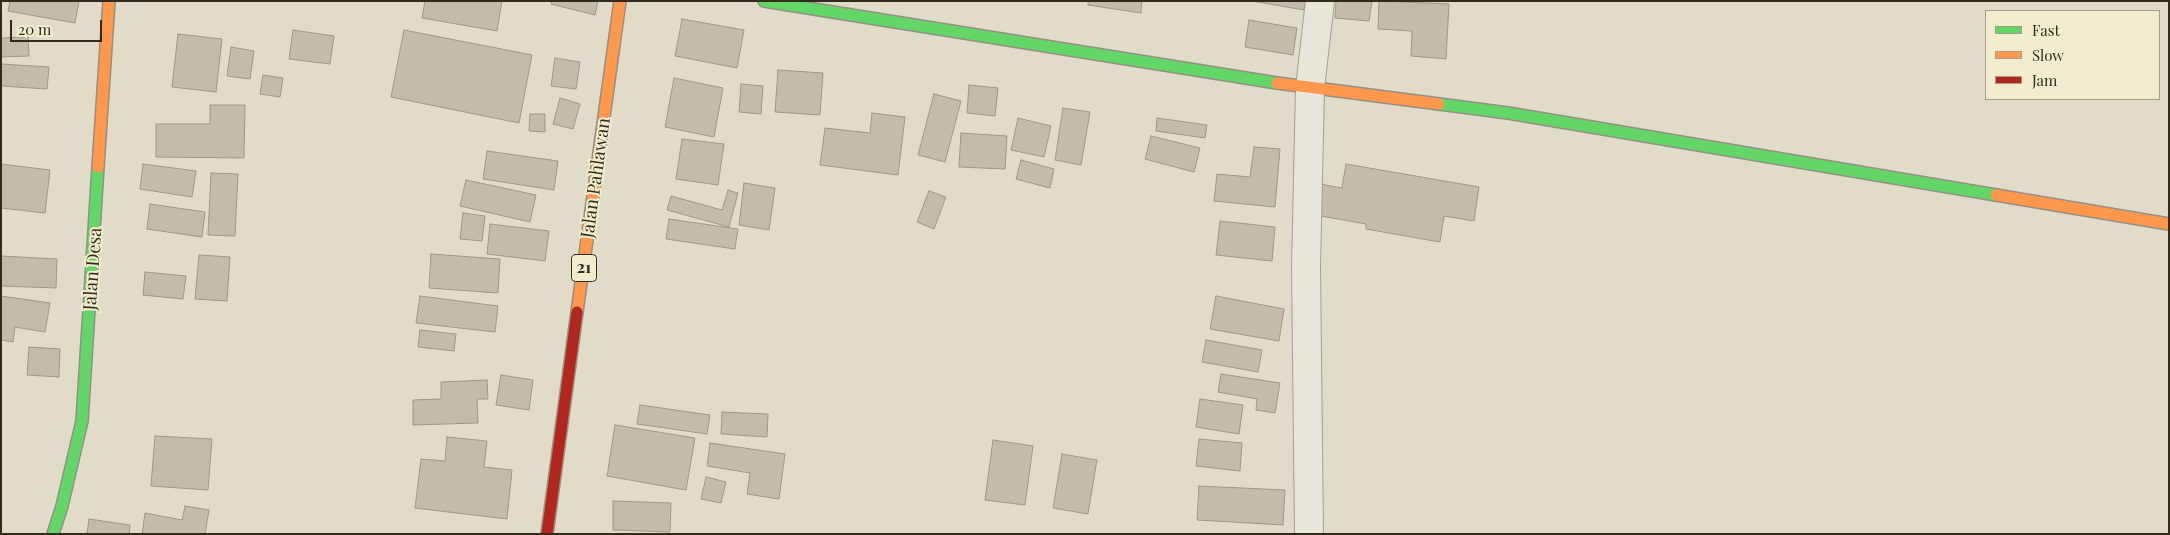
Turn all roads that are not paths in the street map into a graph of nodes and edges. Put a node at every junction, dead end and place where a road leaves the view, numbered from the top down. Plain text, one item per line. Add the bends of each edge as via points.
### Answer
1 (109, 1) edge
2 (620, 1) edge
3 (764, 1) edge
4 (1320, 1) edge
5 (1310, 88) junction
6 (2169, 224) edge
7 (52, 534) edge
8 (547, 534) edge
9 (1309, 534) edge

1 - 7 main road, Jalan Desa via 82,421
2 - 8 main road, Jalan Pahlawan / 21
3 - 5 main road
4 - 5 street
5 - 6 main road via 1508,113
5 - 9 street via 1306,268

